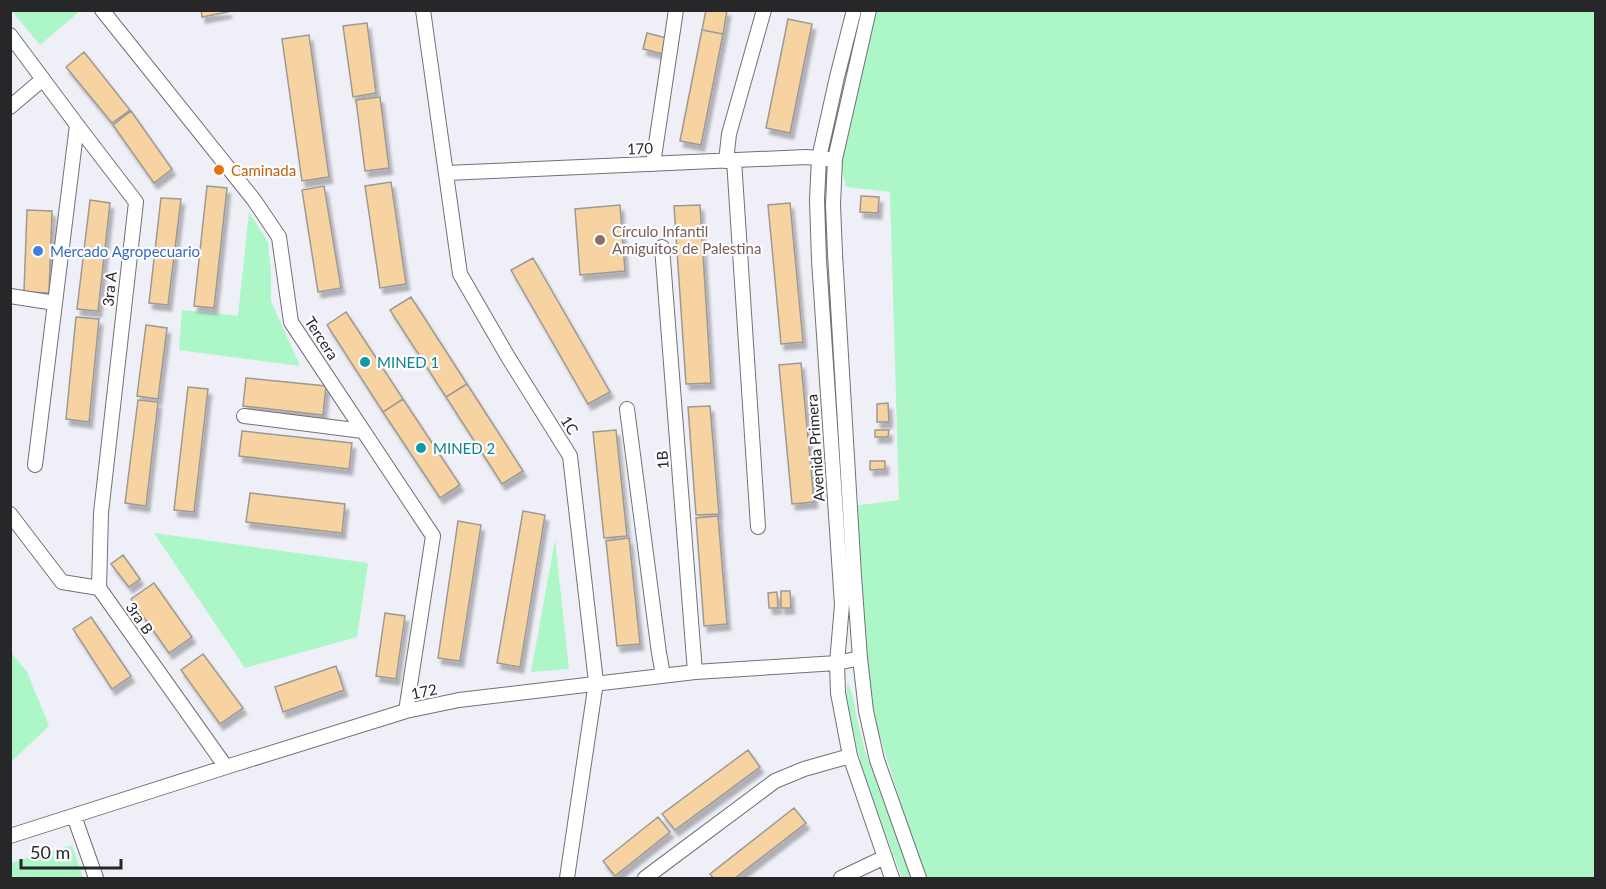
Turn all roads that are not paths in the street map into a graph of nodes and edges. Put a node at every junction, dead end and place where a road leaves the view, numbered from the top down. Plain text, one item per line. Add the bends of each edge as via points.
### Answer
1 (102, 10) edge
2 (423, 10) edge
3 (676, 10) edge
4 (764, 10) edge
5 (854, 10) edge
6 (869, 10) edge
7 (10, 35) edge
8 (43, 79) junction
9 (10, 107) edge
10 (77, 125) junction
11 (819, 158) junction
12 (835, 159) junction
13 (730, 160) junction
14 (653, 164) junction
15 (446, 173) junction
16 (662, 247) dead end
17 (10, 296) edge
18 (55, 303) junction
19 (627, 409) dead end
20 (244, 416) dead end
21 (363, 431) junction
22 (35, 465) dead end
23 (10, 514) edge
24 (758, 527) dead end
25 (99, 588) junction
26 (860, 658) junction
27 (837, 663) junction
28 (694, 672) junction
29 (663, 675) junction
30 (596, 682) junction
31 (406, 711) junction
32 (850, 756) junction
33 (226, 767) junction
34 (74, 816) junction
35 (10, 836) edge
36 (885, 857) junction
37 (96, 879) edge
38 (567, 879) edge
39 (645, 879) edge
40 (841, 879) edge
41 (892, 879) edge
42 (919, 879) edge

1 - 21 street, Tercera via 254,200 279,237 291,322
2 - 15 street, 1C
3 - 14 street
4 - 13 street via 729,134
5 - 11 street, Avenida Primera
6 - 12 street, Avenida Primera
7 - 8 street, 3ra A
8 - 9 street
8 - 10 street, 3ra A
10 - 18 street
10 - 25 street, 3ra A via 136,202 101,513
11 - 12 street, 170
11 - 13 street, 170
11 - 27 street, Avenida Primera via 819,260 842,605
12 - 26 street, Avenida Primera via 834,254
13 - 14 street, 170
13 - 24 street
14 - 15 street, 170
15 - 30 street, 1C via 460,274 570,456
16 - 28 street, 1B
17 - 18 street
18 - 22 street
19 - 29 street
20 - 21 street
21 - 31 street, Tercera via 433,536
23 - 25 street via 62,582
25 - 33 street, 3ra B
26 - 27 street, 172
26 - 42 street, Avenida Primera via 877,760
27 - 28 street, 172
27 - 32 street, Avenida Primera via 838,693
28 - 29 street, 172
29 - 30 street, 172
30 - 31 street, 172
30 - 38 street, 1C
31 - 33 street, 172
32 - 36 street, Avenida Primera
32 - 39 street via 775,781
33 - 34 street, 172
34 - 35 street, 172
34 - 37 street
36 - 40 street
36 - 41 street, Avenida Primera

